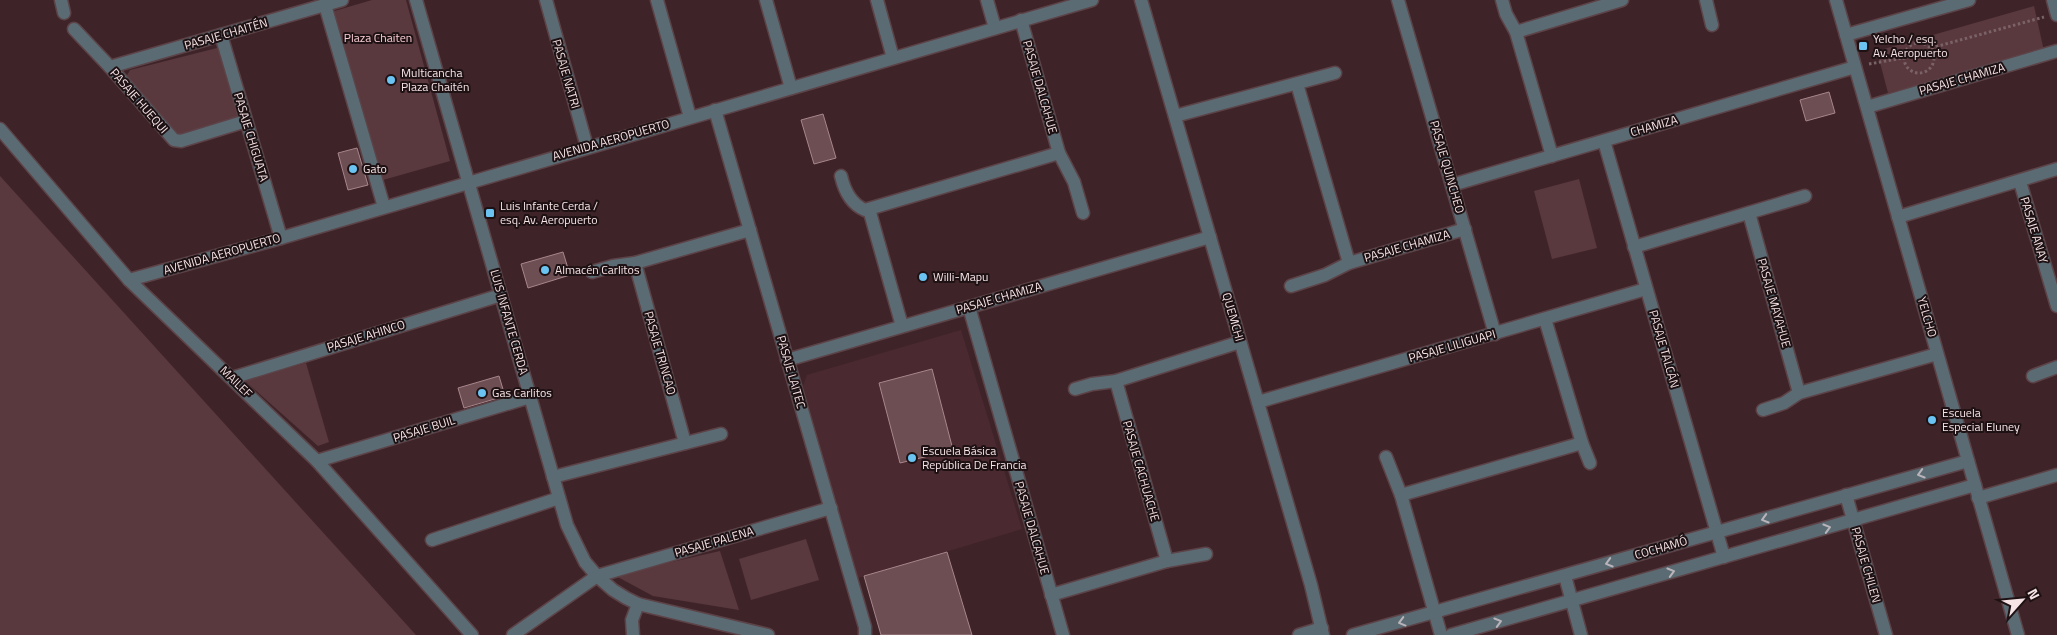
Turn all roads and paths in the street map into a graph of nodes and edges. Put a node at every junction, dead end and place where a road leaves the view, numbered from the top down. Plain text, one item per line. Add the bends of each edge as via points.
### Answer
1 (60, 0) edge
2 (342, 0) edge
3 (416, 0) edge
4 (546, 0) edge
5 (657, 0) edge
6 (766, 0) edge
7 (877, 0) edge
8 (987, 0) edge
9 (1092, 0) edge
10 (1141, 0) edge
11 (1398, 0) edge
12 (1502, 0) edge
13 (1622, 0) edge
14 (1706, 0) edge
15 (1836, 0) edge
16 (1969, 0) edge
17 (2053, 0) edge
18 (325, 5) junction
19 (64, 13) dead end
20 (2057, 14) edge
21 (1021, 20) junction
22 (1712, 25) dead end
23 (995, 28) junction
24 (74, 29) dead end
25 (1516, 32) junction
26 (221, 35) junction
27 (1846, 35) junction
28 (1931, 48) junction
29 (2057, 52) edge
30 (893, 58) junction
31 (1903, 58) junction
32 (110, 67) junction
33 (1856, 67) junction
34 (1335, 73) dead end
35 (1298, 84) junction
36 (792, 88) junction
37 (1867, 107) junction
38 (715, 110) junction
39 (1175, 116) junction
40 (690, 117) junction
41 (246, 121) junction
42 (0, 129) edge
43 (1604, 141) junction
44 (587, 147) junction
45 (1059, 153) junction
46 (1552, 156) junction
47 (2057, 169) edge
48 (841, 176) dead end
49 (468, 182) junction
50 (2020, 182) junction
51 (1452, 185) junction
52 (1805, 196) dead end
53 (384, 207) junction
54 (869, 209) junction
55 (1083, 213) dead end
56 (1749, 213) junction
57 (1898, 217) junction
58 (1464, 229) junction
59 (750, 230) junction
60 (1210, 237) junction
61 (281, 238) junction
62 (1634, 247) junction
63 (635, 263) junction
64 (1349, 263) junction
65 (592, 272) dead end
66 (130, 280) junction
67 (1291, 286) dead end
68 (1646, 289) junction
69 (501, 295) junction
70 (2057, 306) edge
71 (969, 307) junction
72 (1545, 319) junction
73 (902, 326) junction
74 (1495, 334) junction
75 (1240, 342) junction
76 (1937, 354) junction
77 (787, 360) junction
78 (2057, 367) edge
79 (2033, 376) dead end
80 (232, 378) junction
81 (1116, 381) junction
82 (1075, 389) dead end
83 (1799, 393) junction
84 (530, 396) junction
85 (1258, 402) junction
86 (1763, 410) dead end
87 (721, 434) dead end
88 (685, 443) junction
89 (1582, 443) junction
90 (1386, 457) dead end
91 (1968, 460) junction
92 (317, 461) junction
93 (1590, 463) dead end
94 (2057, 475) edge
95 (553, 477) junction
96 (1975, 485) junction
97 (1401, 495) junction
98 (1846, 495) junction
99 (560, 498) junction
100 (1978, 498) junction
101 (831, 508) junction
102 (1853, 520) junction
103 (1717, 532) junction
104 (432, 540) dead end
105 (1206, 554) dead end
106 (1724, 557) junction
107 (1167, 561) junction
108 (596, 576) junction
109 (1565, 576) junction
110 (1051, 594) junction
111 (1572, 601) junction
112 (638, 604) junction
113 (1435, 613) junction
114 (1323, 632) edge
115 (472, 635) edge
116 (513, 635) edge
117 (633, 635) edge
118 (768, 635) edge
119 (865, 635) edge
120 (1063, 635) edge
121 (1299, 635) edge
122 (1353, 635) edge
123 (1441, 635) edge
124 (1451, 635) edge
125 (1581, 635) edge
126 (1886, 635) edge
127 (2018, 635) edge

1 - 19 street
2 - 18 street, PASAJE CHAITÉN
3 - 49 street, LUIS INFANTE CERDA
4 - 44 street, PASAJE NATRI
5 - 40 street
6 - 36 street
7 - 30 street
8 - 23 street
9 - 21 street, AVENIDA AEROPUERTO
10 - 39 street, QUEMCHI
11 - 51 street, PASAJE QUINCHEO
12 - 25 street
13 - 25 street
14 - 22 street
15 - 27 street, YELCHO
16 - 27 street
17 - 20 street
18 - 26 street, PASAJE CHAITÉN
18 - 53 street
20 - 28 path
21 - 23 street, AVENIDA AEROPUERTO
21 - 45 street, PASAJE DALCAHUE
23 - 30 street, AVENIDA AEROPUERTO
24 - 32 street, PASAJE HUEQUI
25 - 46 street
26 - 32 street, PASAJE CHAITÉN
26 - 41 street, PASAJE CHIGUATA
27 - 33 street, YELCHO
28 - 31 path via 1923,43 1913,43
28 - 31 path via 1934,57 1931,67 1924,72 1914,73 1906,67
29 - 37 street, PASAJE CHAMIZA
30 - 36 street, AVENIDA AEROPUERTO
31 - 33 path
32 - 41 street, PASAJE HUEQUI via 174,140 181,141
33 - 37 street, YELCHO
33 - 43 street, CHAMIZA
34 - 35 street
35 - 39 street
35 - 64 street, PASAJE CHAMIZA
36 - 38 street, AVENIDA AEROPUERTO
37 - 57 street, YELCHO
38 - 40 street, AVENIDA AEROPUERTO
38 - 59 street, PASAJE LAITEC
39 - 60 street, QUEMCHI
40 - 44 street, AVENIDA AEROPUERTO
41 - 61 street, PASAJE CHIGUATA
42 - 66 street, MAILEF
43 - 46 street, CHAMIZA
43 - 62 street, PASAJE TALCÁN
44 - 49 street, AVENIDA AEROPUERTO
45 - 54 street
45 - 55 street, PASAJE DALCAHUE via 1069,171
46 - 51 street, CHAMIZA
47 - 50 street, PASAJE ANAY
48 - 54 street via 848,194 861,209
49 - 53 street, AVENIDA AEROPUERTO
49 - 69 street, LUIS INFANTE CERDA
50 - 57 street, PASAJE ANAY
50 - 70 street, PASAJE ANAY
51 - 58 street, PASAJE QUINCHEO
52 - 56 street
53 - 61 street, AVENIDA AEROPUERTO
54 - 73 street
56 - 62 street
56 - 83 street, PASAJE MAYAHUE
57 - 76 street, YELCHO
58 - 64 street, PASAJE CHAMIZA
58 - 74 street, PASAJE QUINCHEO
59 - 63 street
59 - 77 street, PASAJE LAITEC
60 - 71 street, PASAJE CHAMIZA
60 - 75 street, QUEMCHI
61 - 66 street, AVENIDA AEROPUERTO
62 - 68 street, PASAJE TALCÁN
63 - 65 street
63 - 88 street, PASAJE TRINCAO
64 - 67 street, PASAJE CHAMIZA
66 - 80 street, MAILEF
68 - 72 street, PASAJE LILIGUAPI
68 - 103 street, PASAJE TALCÁN
69 - 80 street, PASAJE AHINCO
69 - 84 street, LUIS INFANTE CERDA
71 - 73 street, PASAJE CHAMIZA
71 - 110 street, PASAJE DALCAHUE
72 - 74 street, PASAJE LILIGUAPI
72 - 89 street
73 - 77 street, PASAJE CHAMIZA
74 - 85 street, PASAJE LILIGUAPI
75 - 81 street
75 - 85 street, QUEMCHI
76 - 83 street
76 - 91 street, YELCHO
77 - 101 street, PASAJE LAITEC
78 - 79 street
80 - 92 street, MAILEF
81 - 82 street
81 - 107 street, PASAJE CACHUACHE
83 - 86 street via 1784,403
84 - 92 street, PASAJE BUIL
84 - 95 street, LUIS INFANTE CERDA
85 - 114 street, QUEMCHI
87 - 88 street
88 - 95 street
89 - 93 street
89 - 97 street
90 - 97 street
91 - 96 street, YELCHO
91 -> 98 street, COCHAMÓ
92 - 115 street, MAILEF
94 - 100 street
95 - 99 street, LUIS INFANTE CERDA
96 - 100 street, YELCHO
96 - 102 street
97 - 113 street
98 - 102 street, PASAJE CHILEN
98 -> 103 street, COCHAMÓ
99 - 104 street
99 - 108 street, LUIS INFANTE CERDA via 567,525 585,562
100 - 127 street, YELCHO
101 - 108 street, PASAJE PALENA
101 - 119 street, PASAJE LAITEC
106 -> 102 street
102 - 126 street, PASAJE CHILEN
103 - 106 street, PASAJE TALCÁN
103 -> 109 street, COCHAMÓ
105 - 107 street
111 -> 106 street
107 - 110 street
108 - 112 street, LUIS INFANTE CERDA
108 - 116 street, PASAJE PALENA
109 - 111 street
109 - 113 street, COCHAMÓ
110 - 120 street, PASAJE DALCAHUE
124 -> 111 street
111 - 125 street
112 - 117 street via 632,620
112 - 118 street, LUIS INFANTE CERDA
113 -> 122 street, COCHAMÓ
113 - 123 street
114 - 121 street

